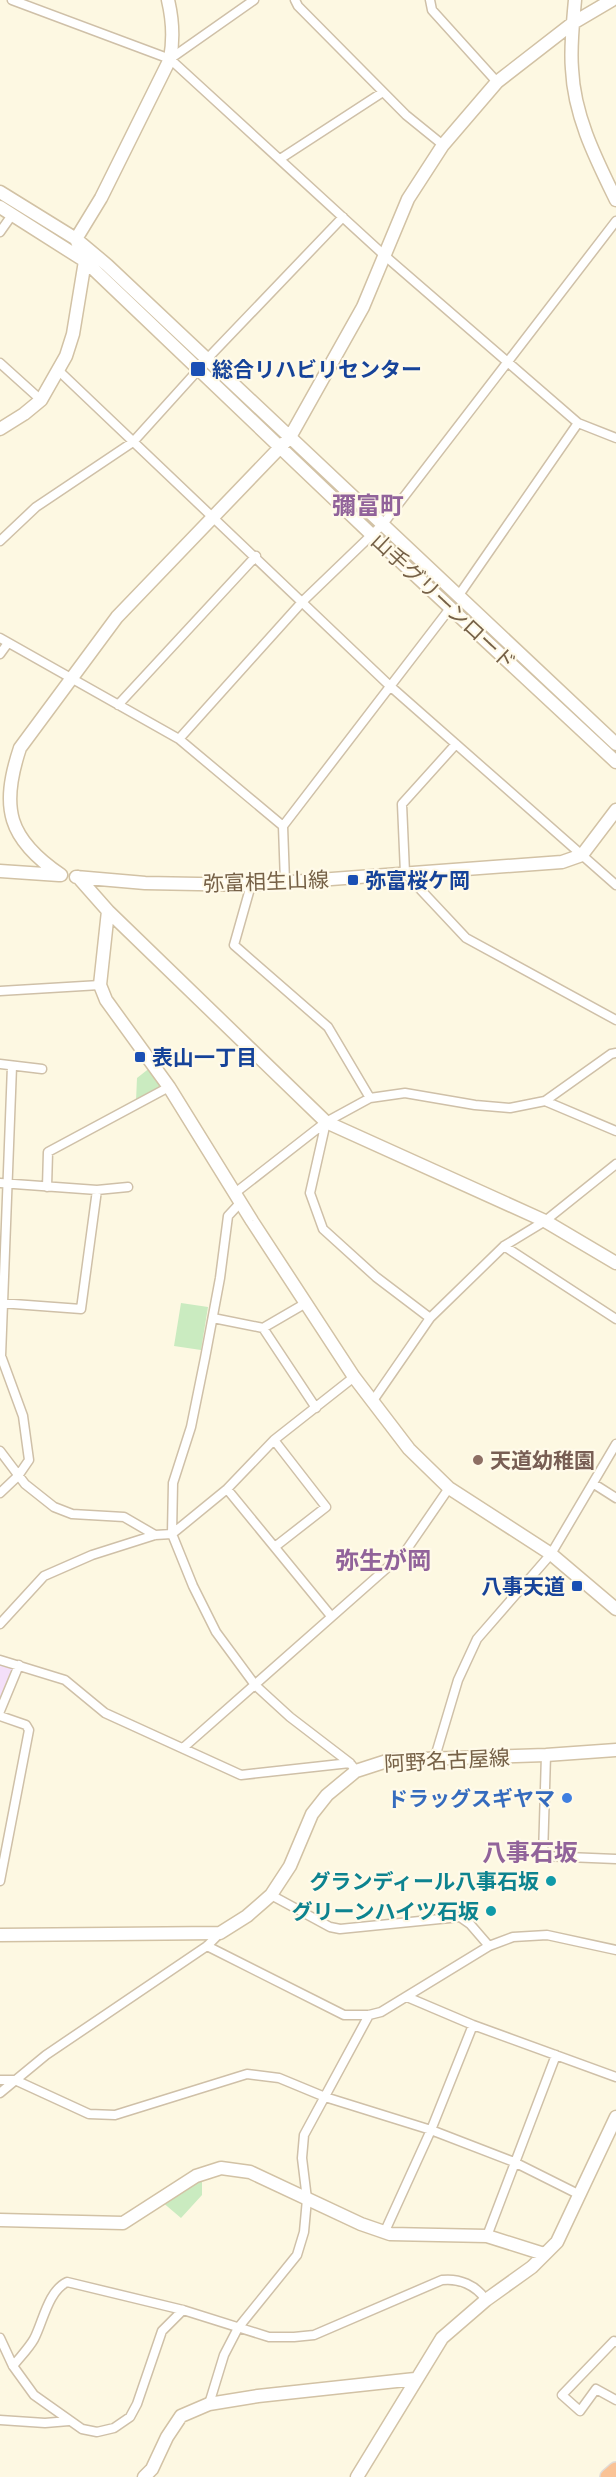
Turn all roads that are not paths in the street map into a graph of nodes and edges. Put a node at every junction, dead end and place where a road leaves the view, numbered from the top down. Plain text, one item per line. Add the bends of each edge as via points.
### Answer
1 (12, 0) edge
2 (168, 0) edge
3 (254, 0) edge
4 (295, 0) edge
5 (430, 0) edge
6 (575, 0) edge
7 (612, 0) edge
8 (573, 23) junction
9 (170, 59) junction
10 (497, 82) junction
11 (383, 92) junction
12 (443, 145) junction
13 (280, 159) junction
14 (0, 192) edge
15 (616, 200) edge
16 (0, 207) edge
17 (12, 215) junction
18 (343, 218) junction
19 (616, 220) edge
20 (0, 232) edge
21 (76, 239) junction
22 (384, 255) junction
23 (85, 261) junction
24 (506, 361) junction
25 (0, 363) edge
26 (203, 364) junction
27 (59, 371) junction
28 (41, 400) junction
29 (578, 423) junction
30 (0, 429) edge
31 (290, 437) junction
32 (616, 438) edge
33 (133, 442) junction
34 (282, 448) junction
35 (215, 517) junction
36 (382, 524) junction
37 (372, 535) junction
38 (0, 541) edge
39 (256, 556) junction
40 (459, 595) junction
41 (303, 602) junction
42 (451, 607) junction
43 (4, 640) edge
44 (0, 654) edge
45 (73, 677) junction
46 (390, 686) junction
47 (118, 705) junction
48 (179, 739) junction
49 (456, 744) junction
50 (616, 744) edge
51 (616, 762) edge
52 (616, 810) edge
53 (283, 826) junction
54 (582, 855) junction
55 (0, 871) edge
56 (405, 873) junction
57 (61, 875) junction
58 (78, 878) junction
59 (285, 882) junction
60 (251, 885) junction
61 (616, 885) edge
62 (108, 911) junction
63 (100, 985) junction
64 (0, 991) edge
65 (616, 1020) edge
66 (616, 1053) edge
67 (0, 1064) edge
68 (12, 1066) junction
69 (42, 1069) dead end
70 (169, 1087) junction
71 (370, 1098) junction
72 (546, 1101) junction
73 (326, 1122) junction
74 (616, 1131) edge
75 (616, 1164) edge
76 (4, 1184) edge
77 (47, 1187) junction
78 (128, 1187) dead end
79 (97, 1190) junction
80 (238, 1198) junction
81 (545, 1221) junction
82 (504, 1246) junction
83 (616, 1263) edge
84 (1, 1303) edge
85 (306, 1303) junction
86 (213, 1318) junction
87 (430, 1318) junction
88 (616, 1319) edge
89 (263, 1328) junction
90 (354, 1377) junction
91 (372, 1402) junction
92 (316, 1408) junction
93 (274, 1440) junction
94 (616, 1444) edge
95 (0, 1451) edge
96 (18, 1476) junction
97 (594, 1484) junction
98 (449, 1488) junction
99 (227, 1489) junction
100 (0, 1493) edge
101 (616, 1498) edge
102 (172, 1534) junction
103 (155, 1535) junction
104 (276, 1546) junction
105 (551, 1554) junction
106 (616, 1609) edge
107 (332, 1616) junction
108 (0, 1624) edge
109 (0, 1660) edge
110 (19, 1665) junction
111 (255, 1685) junction
112 (0, 1711) edge
113 (0, 1716) edge
114 (183, 1748) junction
115 (616, 1750) edge
116 (546, 1755) junction
117 (435, 1757) junction
118 (353, 1767) junction
119 (616, 1859) edge
120 (0, 1881) edge
121 (271, 1895) junction
122 (220, 1933) junction
123 (0, 1935) edge
124 (207, 1946) junction
125 (489, 1946) junction
126 (616, 1950) edge
127 (407, 1997) junction
128 (369, 2015) junction
129 (473, 2025) junction
130 (556, 2055) junction
131 (616, 2077) edge
132 (0, 2080) edge
133 (15, 2080) junction
134 (0, 2093) edge
135 (325, 2097) junction
136 (616, 2117) edge
137 (431, 2130) junction
138 (514, 2162) junction
139 (580, 2195) junction
140 (307, 2199) junction
141 (0, 2220) edge
142 (385, 2231) junction
143 (487, 2236) junction
144 (544, 2254) junction
145 (486, 2300) junction
146 (183, 2310) junction
147 (238, 2328) junction
148 (0, 2338) edge
149 (616, 2342) edge
150 (13, 2366) junction
151 (415, 2379) junction
152 (616, 2400) edge
153 (209, 2404) junction
154 (0, 2420) edge
155 (69, 2421) junction
156 (616, 2470) edge
157 (144, 2477) edge
158 (357, 2477) edge
159 (608, 2477) edge

1 - 9 street
2 - 9 street via 173,20
3 - 9 street
4 - 11 street
5 - 10 street via 432,10
6 - 8 street
7 - 8 street
8 - 10 street
8 - 15 street via 572,70 580,117
9 - 13 street
9 - 21 street via 101,198
10 - 12 street
11 - 12 street
11 - 13 street
12 - 22 street via 408,199
13 - 18 street
14 - 21 street, 山手グリーンロード
16 - 17 street, 山手グリーンロード
17 - 20 street
17 - 23 street, 山手グリーンロード
18 - 22 street
18 - 26 street
19 - 24 street
21 - 23 street
21 - 26 street, 山手グリーンロード
22 - 24 street
22 - 31 street via 363,307
23 - 26 street, 山手グリーンロード
23 - 27 street via 73,334
24 - 29 street
24 - 36 street
25 - 28 street
26 - 31 street, 山手グリーンロード
26 - 33 street
26 - 34 street, 山手グリーンロード
27 - 28 street
27 - 33 street
28 - 30 street
29 - 32 street
29 - 40 street
31 - 34 street
31 - 36 street, 山手グリーンロード
33 - 35 street
33 - 38 street via 36,507
34 - 35 street
34 - 37 street, 山手グリーンロード
35 - 39 street
35 - 45 street via 117,617
36 - 37 street
36 - 40 street, 山手グリーンロード
37 - 41 street
37 - 42 street, 山手グリーンロード
39 - 41 street
39 - 47 street
40 - 50 street, 山手グリーンロード
41 - 46 street
41 - 48 street
42 - 46 street
42 - 51 street, 山手グリーンロード
43 - 44 street
43 - 45 street
45 - 47 street
45 - 57 street via 20,748 10,769 6,800 13,830
46 - 49 street
46 - 53 street
47 - 48 street
48 - 53 street
49 - 54 street
49 - 56 street via 402,804
52 - 54 street
53 - 59 street
54 - 56 street, 弥富相生山線 via 562,862
54 - 61 street
55 - 57 street, 弥富相生山線
56 - 59 street, 弥富相生山線
56 - 65 street via 466,938
57 - 58 street, 弥富相生山線
58 - 60 street, 弥富相生山線
58 - 62 street
59 - 60 street, 弥富相生山線
60 - 71 street via 234,945 328,1027
62 - 63 street
62 - 73 street
63 - 64 street
63 - 70 street via 106,1000
66 - 72 street
67 - 68 street
68 - 69 street
68 - 76 street
70 - 77 street via 48,1152
70 - 80 street
71 - 72 street via 405,1093 510,1108
71 - 73 street
72 - 74 street
73 - 80 street
73 - 81 street
73 - 87 street via 310,1194 323,1229 376,1277
75 - 81 street
76 - 77 street
76 - 84 street
77 - 79 street
78 - 79 street
79 - 84 street via 81,1309
80 - 85 street
80 - 86 street via 228,1216
81 - 82 street
81 - 83 street
82 - 87 street
82 - 88 street
84 - 96 street via 1,1356 23,1416 28,1443 29,1460
85 - 89 street
85 - 90 street
86 - 89 street
86 - 102 street via 191,1427 173,1483
87 - 91 street
89 - 92 street
90 - 91 street
90 - 92 street
91 - 98 street via 409,1449
92 - 93 street
93 - 99 street
93 - 104 street via 326,1507
94 - 97 street
95 - 96 street
96 - 100 street
96 - 103 street via 54,1507 72,1514 124,1517
97 - 101 street
97 - 105 street
98 - 105 street
98 - 107 street via 405,1552
99 - 102 street
99 - 104 street
102 - 103 street
102 - 111 street via 216,1632
103 - 108 street via 92,1555 44,1576
104 - 107 street
105 - 106 street
105 - 117 street via 477,1639 458,1680
107 - 111 street
109 - 110 street
110 - 112 street
110 - 114 street via 65,1680 105,1713
111 - 114 street
111 - 118 street
113 - 120 street via 26,1725 29,1730
114 - 118 street via 242,1775
115 - 116 street, 阿野名古屋線
116 - 117 street, 阿野名古屋線
116 - 119 street via 543,1856
117 - 118 street, 阿野名古屋線
118 - 121 street, 阿野名古屋線 via 312,1814 290,1866
121 - 122 street, 阿野名古屋線
121 - 125 street via 340,1929 460,1917
122 - 123 street
122 - 124 street
124 - 128 street via 330,2010 344,2015
124 - 133 street
125 - 126 street via 513,1937 547,1935
125 - 127 street
127 - 128 street
127 - 129 street
128 - 135 street
129 - 130 street
129 - 137 street
130 - 131 street
130 - 138 street
132 - 133 street
133 - 134 street
133 - 135 street via 89,2114 115,2115 247,2074 279,2078
135 - 137 street
135 - 140 street via 304,2135 302,2158
136 - 139 street
137 - 138 street
137 - 142 street
138 - 139 street
138 - 143 street
139 - 144 street via 557,2242
140 - 141 street via 250,2172 221,2168 196,2176 123,2223
140 - 142 street
140 - 147 street via 297,2255
142 - 143 street
143 - 144 street
144 - 145 street
145 - 147 street via 480,2291 455,2278 314,2334 269,2337
145 - 151 street via 442,2338
146 - 147 street
146 - 150 street via 67,2282 62,2284 33,2340
146 - 155 street via 162,2331 130,2417 114,2428 97,2432
147 - 153 street via 224,2355
148 - 150 street
149 - 152 street via 562,2395 579,2411 596,2389
150 - 155 street via 34,2396
151 - 153 street
151 - 158 street
153 - 157 street via 181,2416
154 - 155 street
156 - 159 highway

